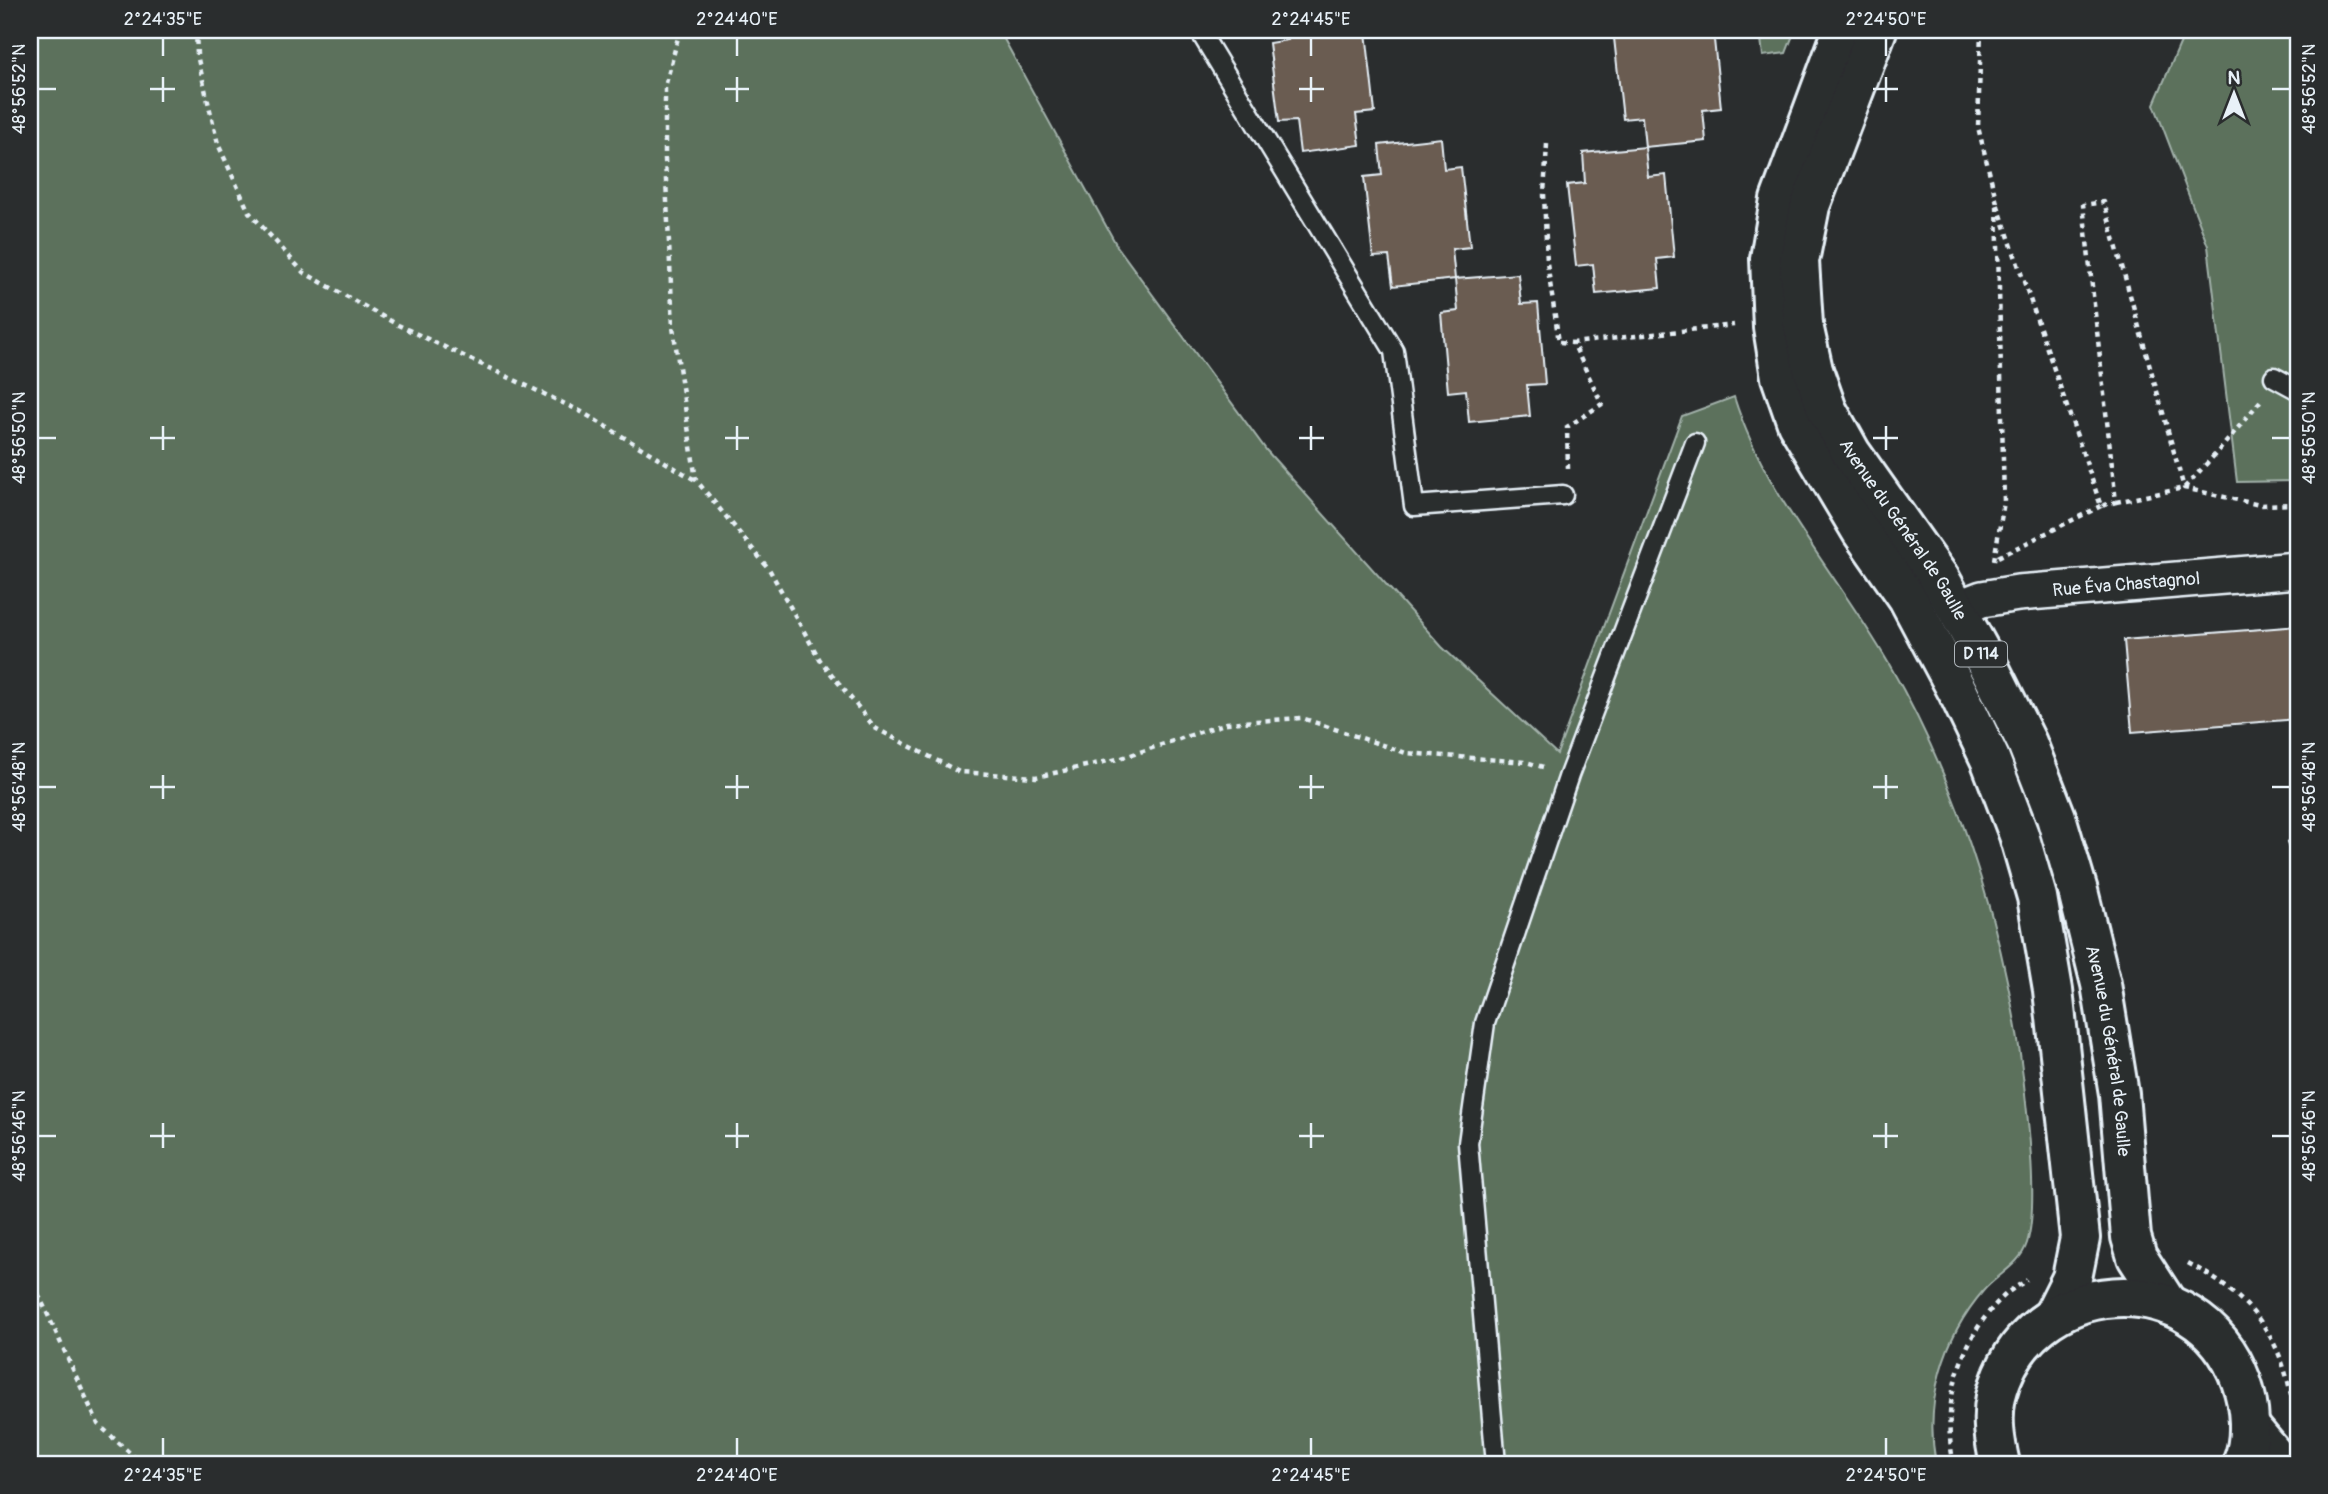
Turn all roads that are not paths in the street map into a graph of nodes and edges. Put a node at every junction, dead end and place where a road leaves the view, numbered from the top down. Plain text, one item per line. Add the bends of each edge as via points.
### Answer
1 (1199, 30) edge
2 (1843, 30) edge
3 (1877, 30) edge
4 (2274, 377) road end
5 (2298, 390) edge
6 (1695, 443) dead end
7 (1563, 495) road end
8 (2298, 570) edge
9 (1969, 604) junction
10 (2168, 1305) junction
11 (2053, 1316) junction
12 (2249, 1426) junction
13 (1496, 1464) edge
14 (2000, 1464) edge
15 (2242, 1464) edge
16 (2281, 1464) edge

1 - 7 lane via 1394,351 1414,506
2 - 11 main road, Avenue du Général de Gaulle / D 114 via 1780,200 1769,259 1779,365 1797,423 1908,598 1958,692 1990,759 2037,897 2055,1004 2080,1238 2072,1278
3 - 9 main road, Avenue du Général de Gaulle / D 114 via 1810,206 1799,261 1803,325 1827,410 1851,453 1940,579
4 - 5 lane
6 - 13 lane via 1569,775 1485,1023 1468,1143
8 - 9 street, Rue Éva Chastagnol via 2031,592
9 - 10 main road, Avenue du Général de Gaulle / D 114 via 1992,673 2027,743 2056,817 2078,891 2101,984 2119,1094 2131,1237 2137,1257
10 - 11 main road via 2139,1297 2109,1296
10 - 12 main road via 2218,1340 2246,1395
11 - 14 main road via 2026,1337 2003,1376 1993,1431
12 - 15 main road
12 - 16 main road

